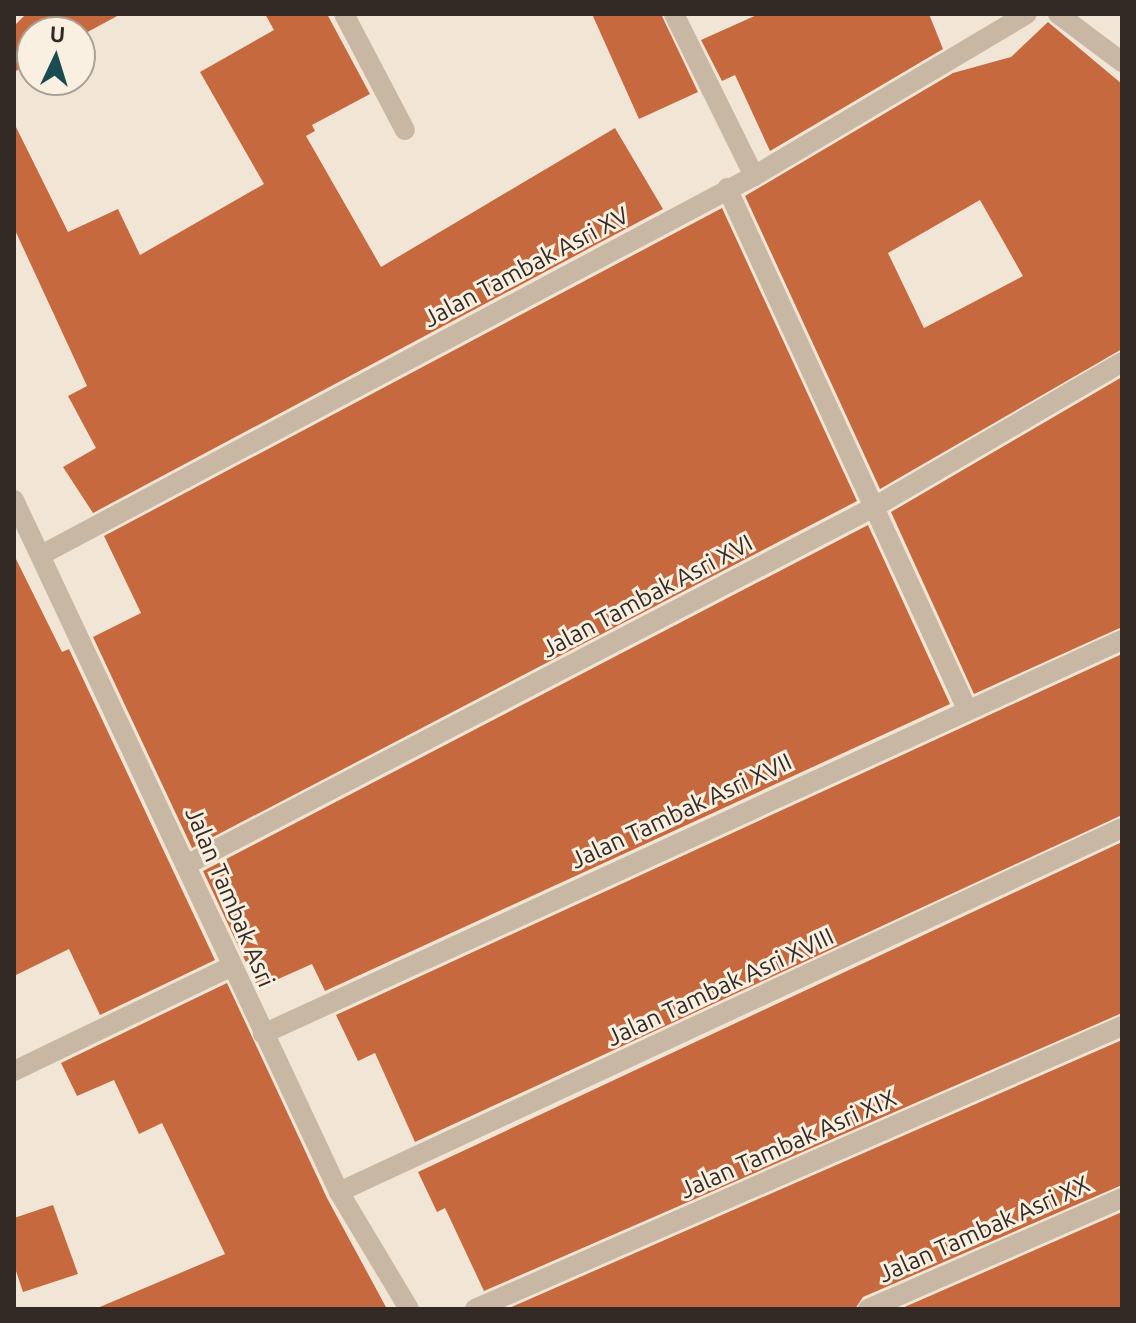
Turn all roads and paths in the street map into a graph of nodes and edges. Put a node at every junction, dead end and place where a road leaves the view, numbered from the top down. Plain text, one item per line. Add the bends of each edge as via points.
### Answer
1 (344, 14) edge
2 (674, 14) edge
3 (1027, 14) edge
4 (1058, 14) edge
5 (1122, 62) edge
6 (405, 130) dead end
7 (754, 176) junction
8 (727, 188) junction
9 (1122, 362) edge
10 (14, 500) edge
11 (876, 506) junction
12 (43, 554) junction
13 (1122, 640) edge
14 (966, 707) junction
15 (1122, 828) edge
16 (190, 863) junction
17 (230, 967) junction
18 (1122, 1026) edge
19 (263, 1034) junction
20 (14, 1071) edge
21 (339, 1192) junction
22 (1122, 1198) edge
23 (409, 1309) edge
24 (475, 1309) edge
25 (868, 1309) edge

1 - 6 street
2 - 7 street
3 - 7 street, Jalan Tambak Asri XV
4 - 5 street
7 - 8 street, Jalan Tambak Asri XV
8 - 11 street
8 - 12 street, Jalan Tambak Asri XV
9 - 11 street, Jalan Tambak Asri XVI
10 - 12 street, Jalan Tambak Asri
11 - 14 street
11 - 16 street, Jalan Tambak Asri XVI
12 - 16 street, Jalan Tambak Asri
13 - 14 street, Jalan Tambak Asri XVII
14 - 19 street, Jalan Tambak Asri XVII
15 - 21 street, Jalan Tambak Asri XVIII
16 - 17 street, Jalan Tambak Asri
17 - 19 street, Jalan Tambak Asri
17 - 20 street
18 - 24 street, Jalan Tambak Asri XIX
19 - 21 street, Jalan Tambak Asri
21 - 23 street, Jalan Tambak Asri
22 - 25 street, Jalan Tambak Asri XX

